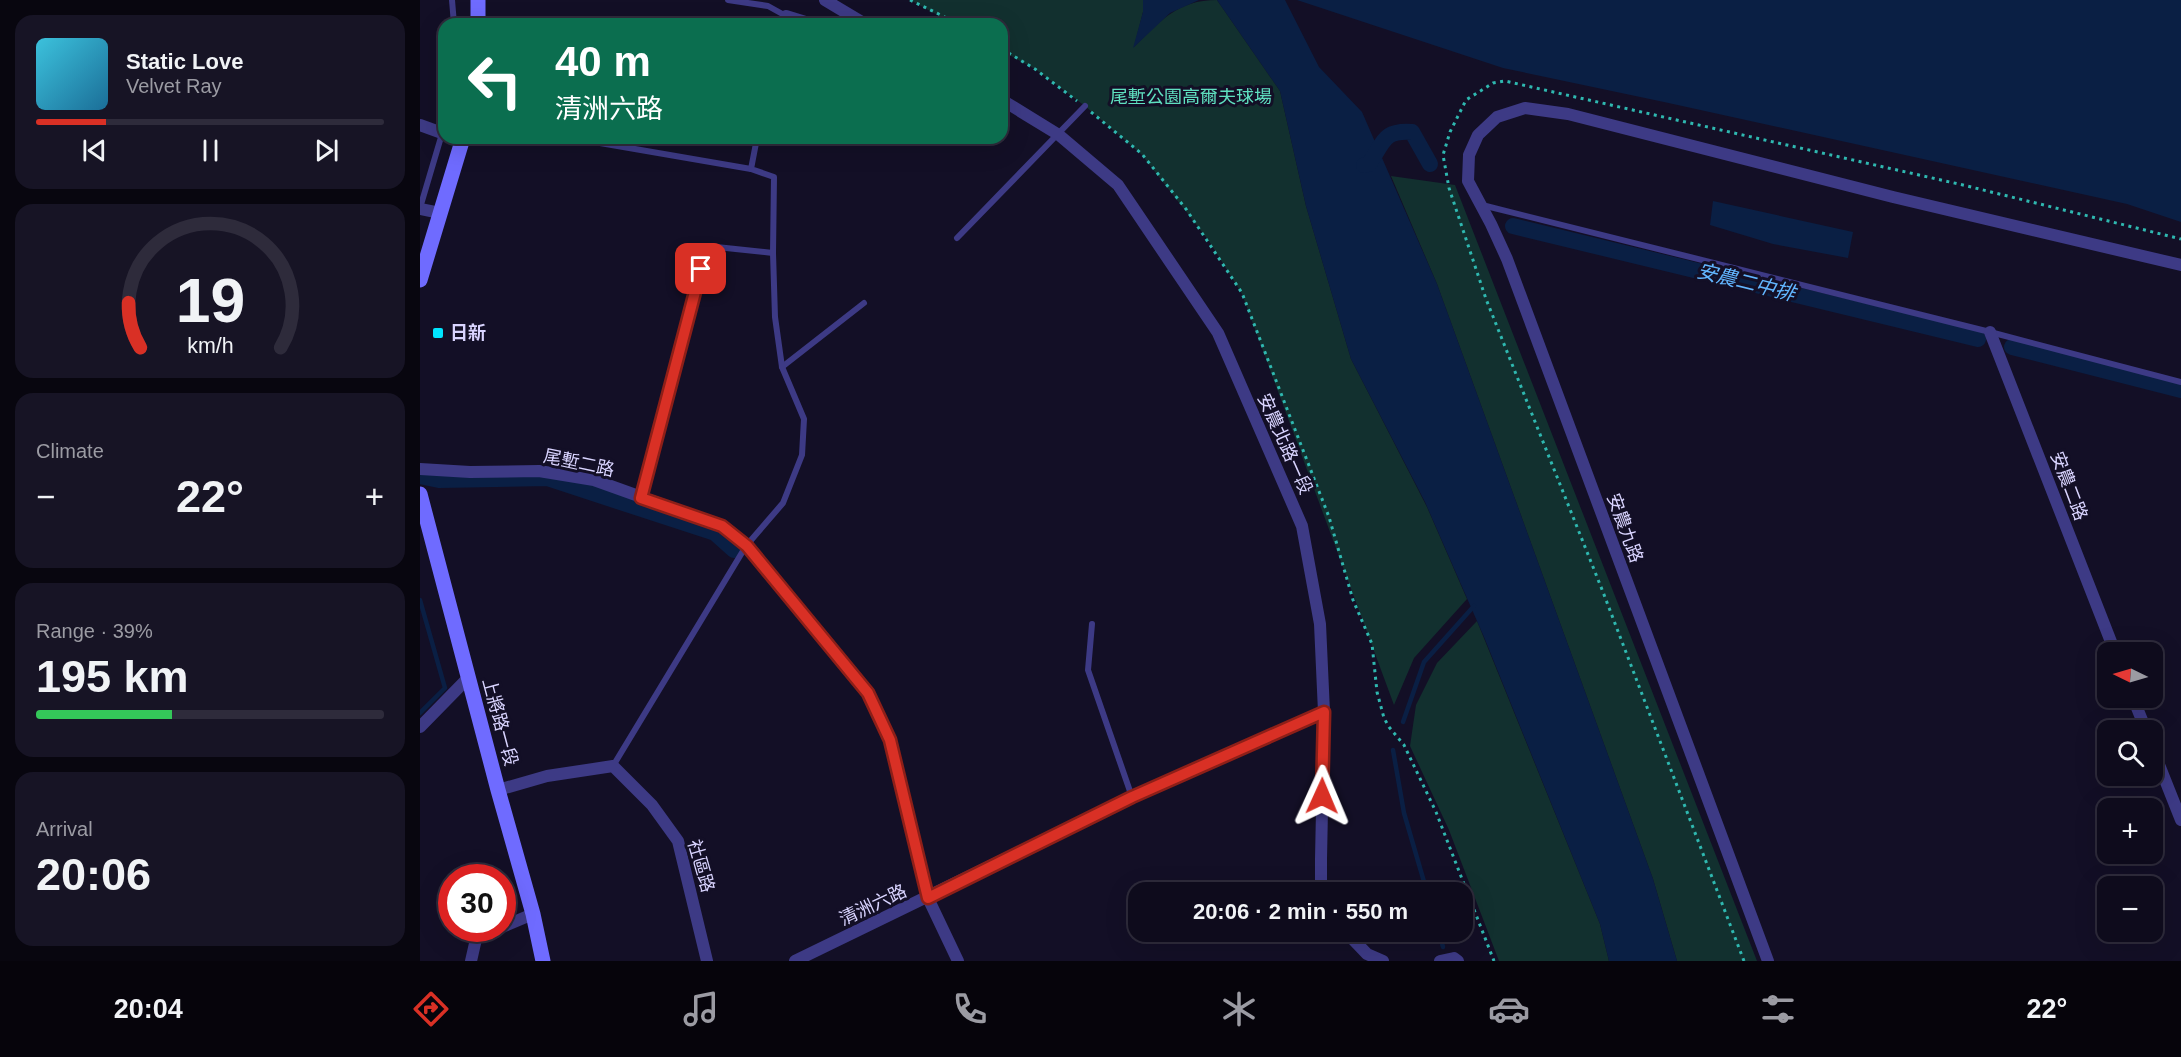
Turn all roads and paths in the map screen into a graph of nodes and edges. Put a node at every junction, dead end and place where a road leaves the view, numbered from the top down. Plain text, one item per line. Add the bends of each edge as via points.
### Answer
1 (453, 0) edge
2 (477, 0) edge
3 (728, 0) edge
4 (825, 0) edge
5 (910, 0) edge
6 (454, 18) edge
7 (478, 18) edge
8 (783, 18) edge
9 (855, 18) edge
10 (947, 18) edge
11 (1008, 104) edge
12 (1085, 106) dead end
13 (420, 125) edge
14 (438, 129) edge
15 (1059, 135) junction
16 (439, 144) edge
17 (461, 144) edge
18 (606, 144) edge
19 (756, 144) edge
20 (751, 169) junction
21 (1482, 205) junction
22 (420, 208) edge
23 (440, 213) junction
24 (957, 238) dead end
25 (2181, 239) edge
26 (773, 253) junction
27 (2181, 265) edge
28 (420, 279) edge
29 (864, 303) dead end
30 (1990, 332) junction
31 (782, 367) junction
32 (2181, 382) edge
33 (420, 469) edge
34 (420, 494) edge
35 (641, 498) junction
36 (747, 546) junction
37 (1092, 624) dead end
38 (2111, 642) edge
39 (468, 678) junction
40 (1324, 712) junction
41 (420, 727) edge
42 (613, 766) junction
43 (2163, 775) edge
44 (498, 790) junction
45 (1132, 797) junction
46 (2181, 820) edge
47 (1321, 882) edge
48 (928, 898) junction
49 (533, 914) junction
50 (516, 921) edge
51 (475, 942) edge
52 (1356, 942) edge
53 (471, 961) edge
54 (543, 961) edge
55 (707, 961) edge
56 (795, 961) edge
57 (958, 961) edge
58 (1383, 961) edge
59 (1440, 961) edge
60 (1458, 961) edge
61 (1744, 961) edge
62 (1768, 961) edge

1 - 6 lane
2 - 7 main road
3 - 8 lane via 768,6
4 - 9 street
5 - 10 path
11 - 15 street, 安農北路一段
12 - 15 lane
13 - 14 street
15 - 24 lane
15 - 40 street, 安農北路一段 via 1118,186 1218,333 1302,526 1320,624
16 - 22 lane
17 - 23 main road
18 - 20 lane
19 - 20 lane
20 - 26 lane via 774,177
21 - 27 street, 安農九路 via 1468,182 1468,155 1478,135 1497,117 1524,108 1568,114
21 - 30 lane
21 - 62 street, 安農九路 via 1507,259
22 - 23 street
23 - 28 main road
25 - 61 path via 1505,81 1493,83 1466,100 1449,132 1443,155 1449,188 1486,299
26 - 31 lane via 775,317
26 - 35 lane via 707,246
29 - 31 lane
30 - 32 lane
30 - 38 street, 安農二路
31 - 36 lane via 804,419 802,455 783,503
33 - 35 street, 尾塹二路 via 539,471 594,480
34 - 39 main road, 上將路一段
35 - 36 street, 尾塹二路 via 722,526
36 - 42 lane
36 - 48 street, 尾塹二路 via 868,693 890,740
37 - 45 lane via 1088,670
39 - 41 street
39 - 44 main road, 上將路一段
40 - 45 street, 清洲六路
40 - 47 street, 安農北路一段
42 - 44 street via 547,776
42 - 55 street, 社區路 via 652,805 678,841
43 - 46 street
44 - 49 main road, 上將路一段
45 - 48 street, 清洲六路
48 - 56 street, 清洲六路
48 - 57 street, 尾塹二路
49 - 50 street
49 - 54 main road, 上將路一段
51 - 53 street
52 - 58 street
59 - 60 street

